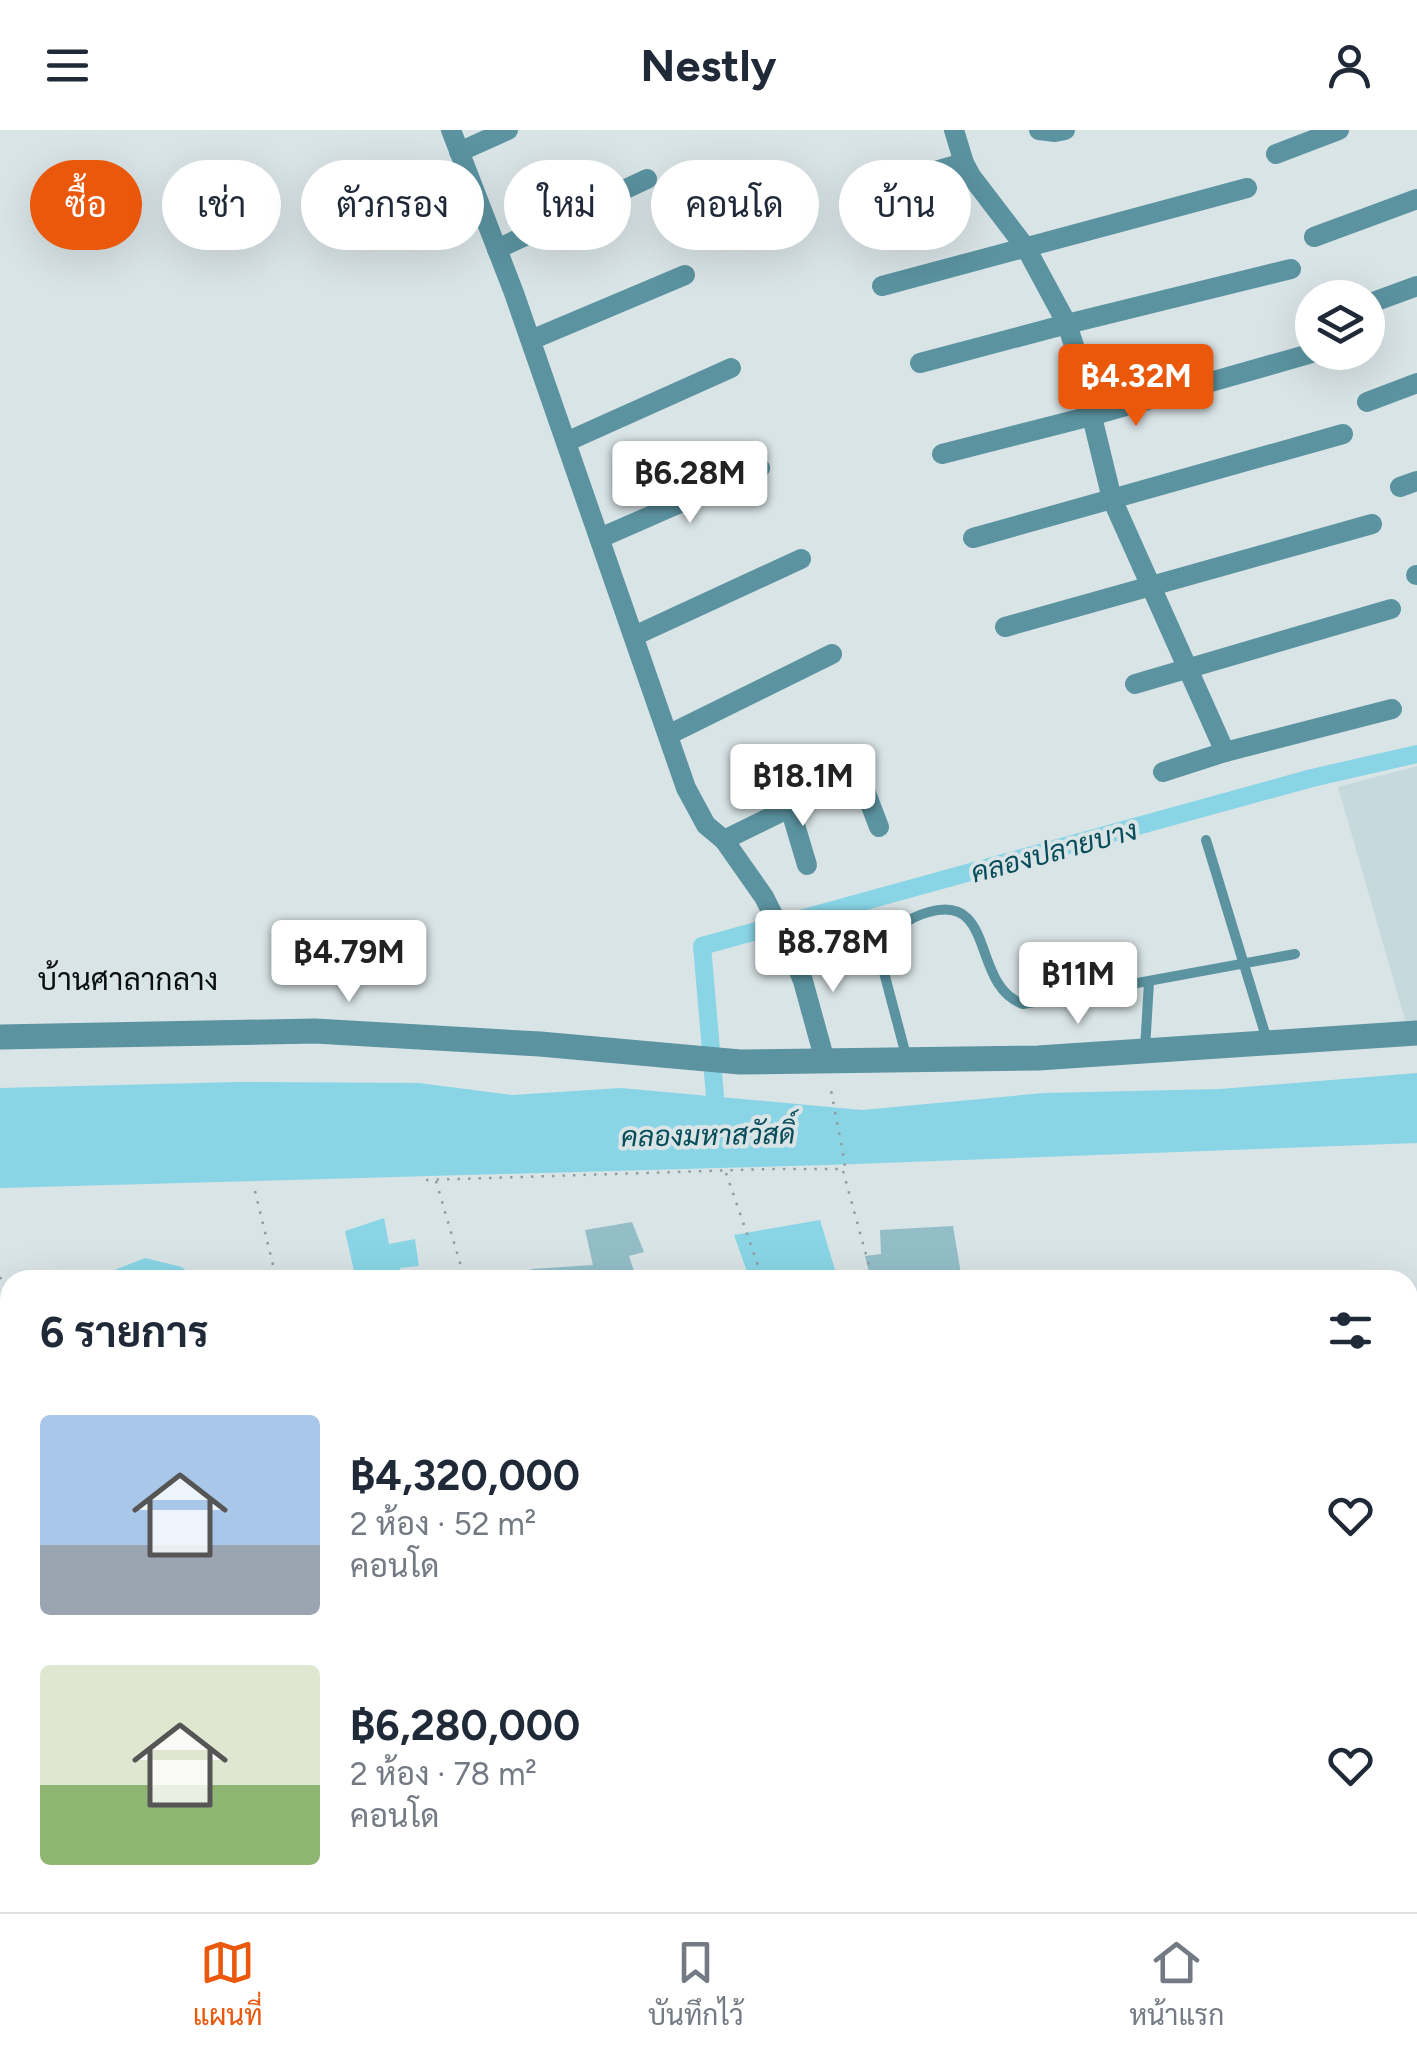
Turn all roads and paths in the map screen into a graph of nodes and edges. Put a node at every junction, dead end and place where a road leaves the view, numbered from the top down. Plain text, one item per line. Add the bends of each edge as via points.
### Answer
1 (451, 130) edge
2 (508, 130) edge
3 (954, 130) edge
4 (1039, 130) edge
5 (1065, 130) edge
6 (1339, 130) edge
7 (459, 152) junction
8 (1276, 154) dead end
9 (963, 160) edge
10 (971, 174) edge
11 (647, 179) dead end
12 (1247, 188) dead end
13 (1417, 200) edge
14 (1314, 237) dead end
15 (1026, 248) junction
16 (497, 249) junction
17 (1291, 269) dead end
18 (685, 275) dead end
19 (882, 286) dead end
20 (1417, 286) edge
21 (1385, 298) edge
22 (1067, 324) junction
23 (530, 340) junction
24 (1295, 358) edge
25 (920, 363) dead end
26 (730, 368) dead end
27 (1417, 384) edge
28 (1367, 402) dead end
29 (1091, 416) junction
30 (1343, 434) dead end
31 (566, 442) junction
32 (942, 454) dead end
33 (760, 468) dead end
34 (1112, 499) junction
35 (1372, 524) dead end
36 (600, 538) junction
37 (974, 538) dead end
38 (800, 559) dead end
39 (1150, 585) junction
40 (1391, 609) dead end
41 (1005, 627) dead end
42 (634, 636) junction
43 (832, 654) dead end
44 (1187, 668) junction
45 (1134, 684) dead end
46 (1392, 710) dead end
47 (668, 734) junction
48 (1225, 752) junction
49 (1163, 772) dead end
50 (790, 808) junction
51 (878, 828) dead end
52 (724, 840) junction
53 (1206, 840) dead end
54 (807, 865) dead end
55 (1294, 954) dead end
56 (1242, 964) junction
57 (1149, 982) junction
58 (1417, 1034) edge
59 (0, 1036) edge
60 (1267, 1042) junction
61 (1144, 1050) junction
62 (907, 1060) junction
63 (825, 1062) junction
64 (830, 1088) dead end
65 (844, 1167) junction
66 (725, 1170) junction
67 (426, 1180) dead end
68 (436, 1180) junction
69 (255, 1191) dead end
70 (275, 1270) edge
71 (462, 1270) edge
72 (759, 1270) edge
73 (870, 1270) edge

1 - 7 street
2 - 7 street
3 - 9 street
4 - 5 street
6 - 8 street
7 - 16 street
10 - 15 street
11 - 16 street
12 - 15 street
13 - 14 street
15 - 19 street
15 - 22 street
16 - 23 street
17 - 22 street
18 - 23 street
20 - 21 street
22 - 25 street
22 - 29 street
23 - 31 street
24 - 29 street
26 - 31 street
27 - 28 street
29 - 32 street
29 - 34 street
30 - 34 street
31 - 36 street
33 - 36 street
34 - 37 street
34 - 39 street
35 - 39 street
36 - 42 street
38 - 42 street
39 - 41 street
39 - 44 street
40 - 44 street
42 - 47 street
43 - 47 street
44 - 45 street
44 - 48 street
46 - 48 street
47 - 52 street via 686,788 706,825
48 - 49 street
50 - 51 street via 858,777
50 - 52 street
50 - 54 street
52 - 63 street via 764,896 788,946
53 - 56 lane
55 - 56 lane
56 - 57 lane
56 - 60 lane
57 - 61 lane
57 - 62 lane via 1023,1004 1010,1000 992,976 985,949 961,913 945,908 911,918 882,954
58 - 60 street
59 - 63 street via 315,1031 740,1062
60 - 61 street
61 - 62 street
62 - 63 street
64 - 65 path
65 - 66 path
65 - 73 path
66 - 68 path
66 - 72 path
67 - 68 path
68 - 71 path
69 - 70 path

